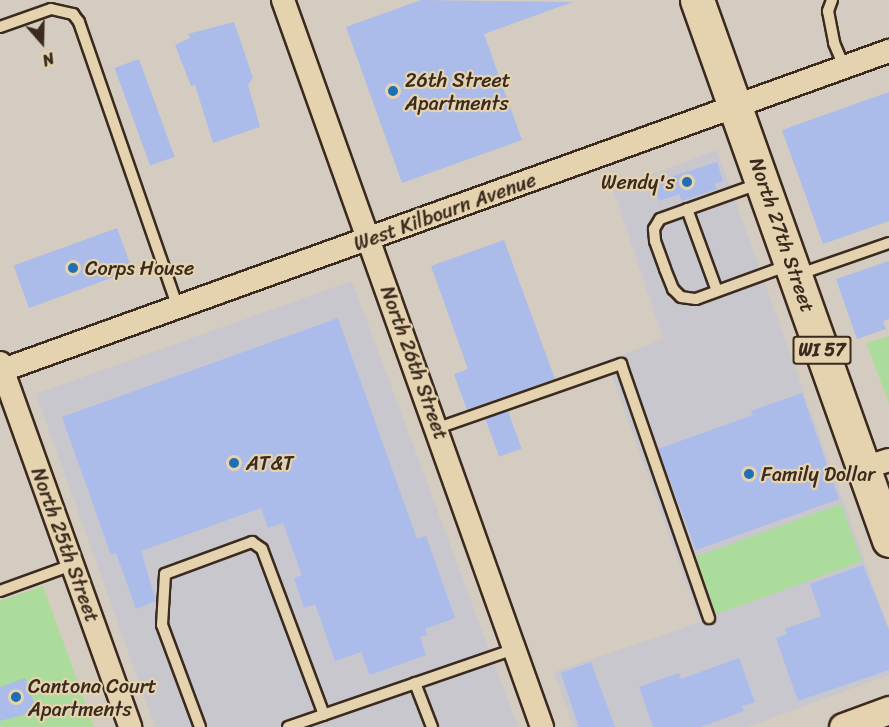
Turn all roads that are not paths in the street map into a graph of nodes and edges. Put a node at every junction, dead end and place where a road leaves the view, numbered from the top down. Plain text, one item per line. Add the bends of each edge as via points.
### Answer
1 (283, 0) edge
2 (697, 0) edge
3 (832, 0) edge
4 (0, 27) edge
5 (889, 51) edge
6 (844, 67) junction
7 (736, 106) junction
8 (763, 182) junction
9 (687, 209) junction
10 (371, 240) junction
11 (889, 243) edge
12 (794, 270) junction
13 (717, 291) junction
14 (178, 308) junction
15 (1, 368) edge
16 (438, 428) junction
17 (876, 464) edge
18 (889, 540) edge
19 (72, 565) junction
20 (0, 591) edge
21 (709, 618) dead end
22 (515, 649) junction
23 (415, 683) junction
24 (889, 710) edge
25 (324, 715) junction
26 (130, 727) edge
27 (200, 727) edge
28 (288, 727) edge
29 (432, 727) edge
30 (542, 727) edge
31 (843, 727) edge

1 - 10 street, North 26th Street
2 - 7 main road, North 27th Street / WI 57
3 - 6 lane via 828,11 833,39
4 - 14 lane via 51,9 73,14 79,22
5 - 6 street, West Kilbourn Avenue
6 - 7 street, West Kilbourn Avenue
7 - 8 main road, North 27th Street / WI 57
7 - 10 street, West Kilbourn Avenue
8 - 9 lane
8 - 12 main road, North 27th Street / WI 57
9 - 13 lane
9 - 13 lane via 660,219 654,229 662,260 673,289 681,297 696,299
10 - 14 street, West Kilbourn Avenue
10 - 16 street, North 26th Street
11 - 12 lane
12 - 13 lane
12 - 17 main road, North 27th Street / WI 57
14 - 15 street, West Kilbourn Avenue
15 - 19 street, North 25th Street
16 - 21 lane via 621,364
16 - 22 street, North 26th Street
17 - 18 main road, North 27th Street / WI 57
19 - 20 lane
19 - 26 street, North 25th Street
22 - 23 lane
22 - 30 street, North 26th Street
23 - 25 lane
23 - 29 lane
24 - 31 street
25 - 27 lane via 262,549 252,542 165,574 162,625
25 - 28 lane

